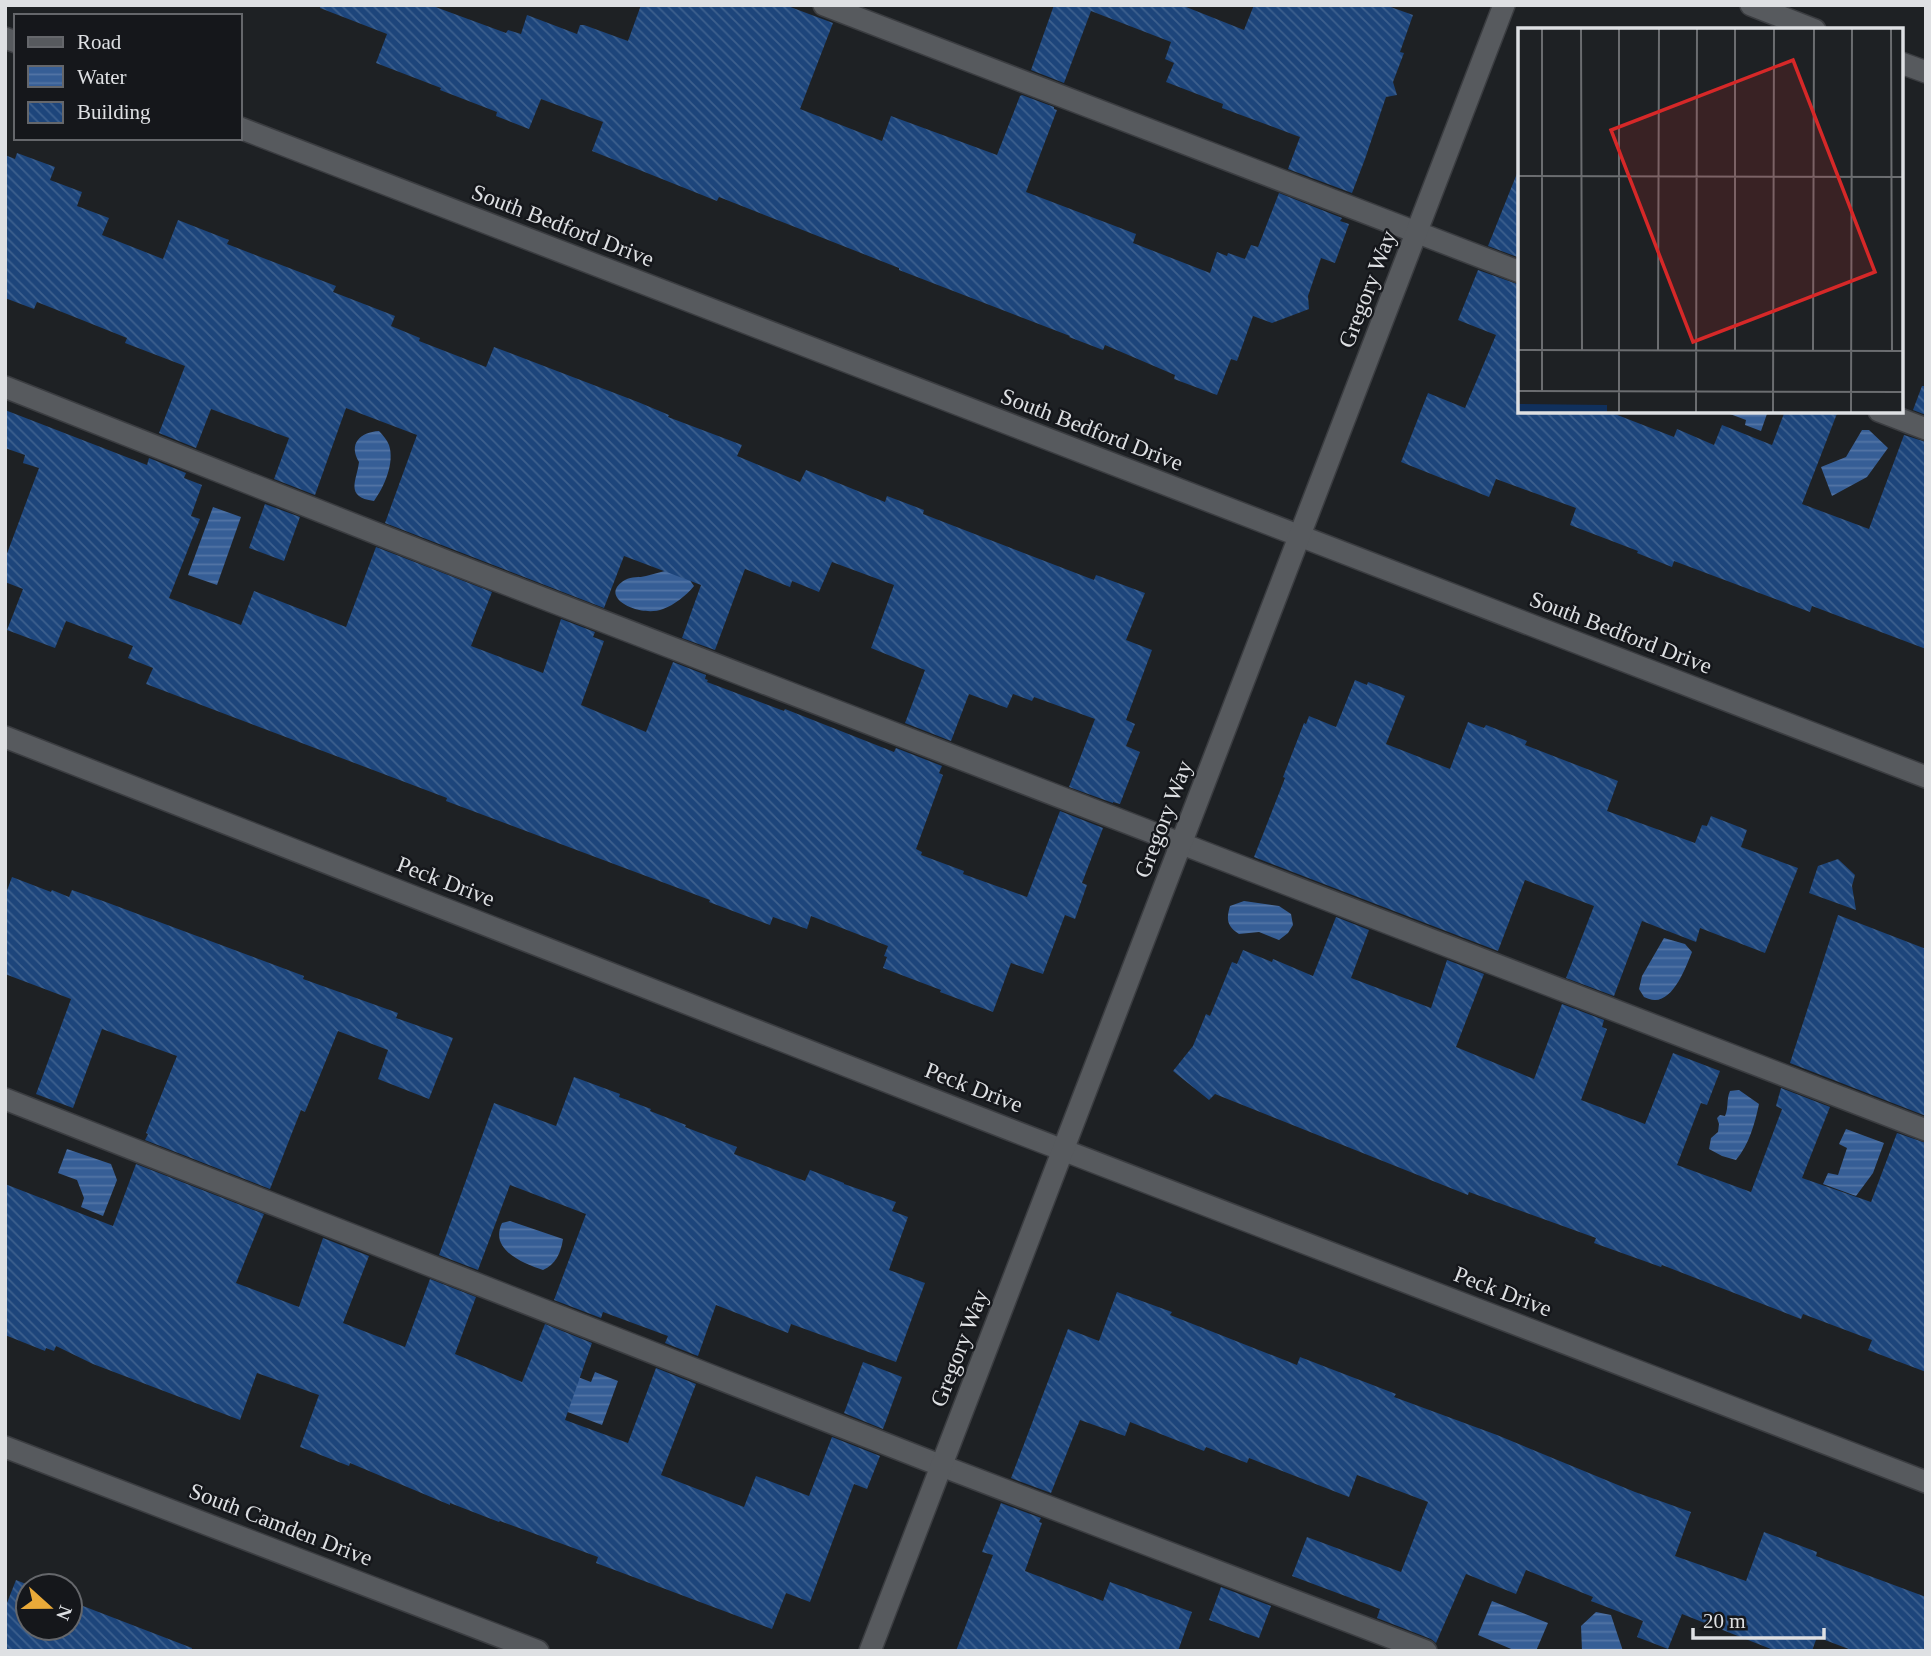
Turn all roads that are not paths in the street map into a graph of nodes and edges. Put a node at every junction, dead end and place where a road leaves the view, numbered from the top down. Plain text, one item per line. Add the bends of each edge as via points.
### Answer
1 (824, 5) edge
2 (1504, 5) edge
3 (1751, 5) edge
4 (1810, 28) edge
5 (1903, 64) edge
6 (1926, 72) edge
7 (242, 129) edge
8 (1416, 233) junction
9 (1518, 271) edge
10 (5, 387) edge
11 (1885, 413) edge
12 (1926, 429) edge
13 (1300, 537) junction
14 (5, 737) edge
15 (1926, 777) edge
16 (1182, 843) junction
17 (5, 1099) edge
18 (1926, 1130) edge
19 (1063, 1149) junction
20 (5, 1447) edge
21 (942, 1466) junction
22 (1926, 1482) edge
23 (538, 1651) edge
24 (870, 1651) edge
25 (1426, 1651) edge

1 - 8 street
2 - 8 street, Gregory Way
3 - 4 street
5 - 6 street
7 - 13 street, South Bedford Drive
8 - 9 street
8 - 13 street, Gregory Way
10 - 16 street
11 - 12 street
13 - 15 street, South Bedford Drive
13 - 16 street, Gregory Way
14 - 19 street, Peck Drive
16 - 18 street
16 - 19 street, Gregory Way
17 - 21 street
19 - 21 street, Gregory Way
19 - 22 street, Peck Drive
20 - 23 street, South Camden Drive
21 - 24 street, Gregory Way
21 - 25 street

